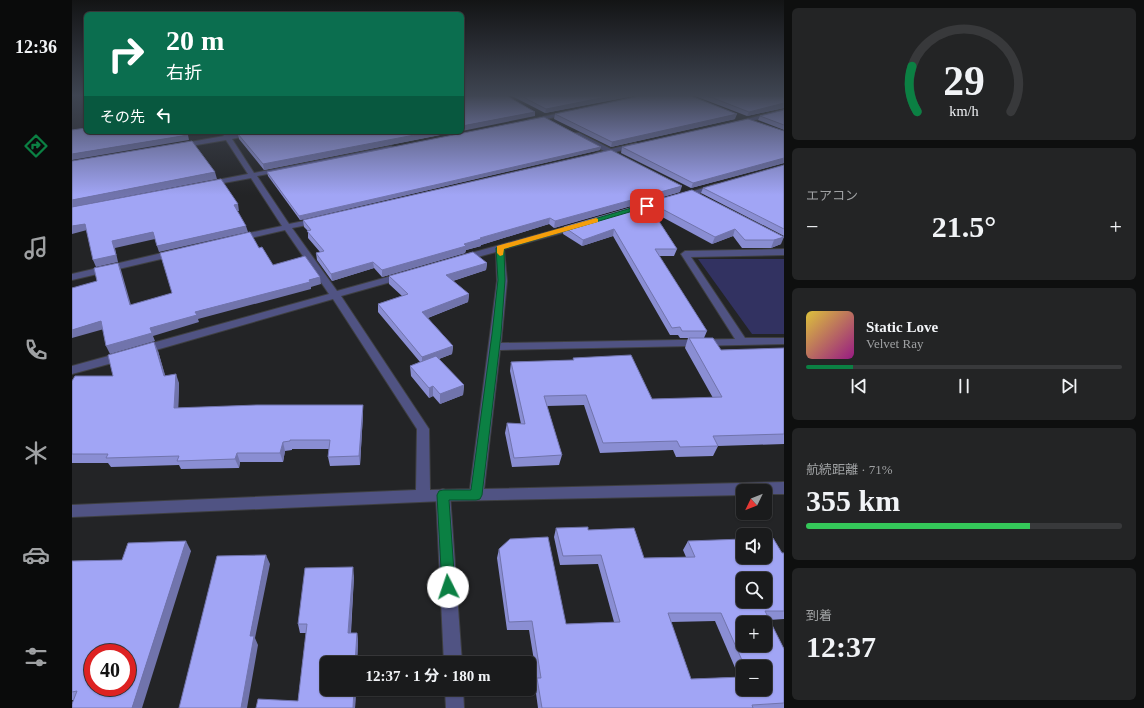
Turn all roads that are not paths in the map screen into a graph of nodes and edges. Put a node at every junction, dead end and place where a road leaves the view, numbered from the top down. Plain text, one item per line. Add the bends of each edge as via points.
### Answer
1 (570, 131) edge
2 (237, 134) edge
3 (226, 135) edge
4 (640, 144) edge
5 (398, 146) edge
6 (173, 147) edge
7 (610, 151) junction
8 (587, 156) edge
9 (624, 158) edge
10 (252, 175) junction
11 (727, 183) edge
12 (197, 186) edge
13 (688, 191) junction
14 (676, 198) edge
15 (704, 200) edge
16 (326, 218) edge
17 (584, 224) edge
18 (287, 227) junction
19 (234, 240) edge
20 (500, 248) junction
21 (180, 252) edge
22 (784, 252) edge
23 (455, 260) edge
24 (410, 274) edge
25 (72, 277) edge
26 (336, 295) junction
27 (784, 342) edge
28 (743, 343) junction
29 (495, 347) junction
30 (72, 370) edge
31 (784, 488) edge
32 (443, 495) junction
33 (476, 495) junction
34 (423, 496) junction
35 (72, 511) edge
36 (453, 656) edge
37 (454, 696) edge
38 (455, 708) edge

1 - 7 street
2 - 3 street
3 - 6 street
3 - 10 street
4 - 7 street
5 - 10 street
7 - 8 street
7 - 9 street
10 - 12 street
10 - 18 street
11 - 13 street
13 - 14 street
13 - 15 street
16 - 18 street
17 - 20 street
18 - 19 street
18 - 26 street
20 - 23 street
20 - 29 street via 502,280
21 - 25 street
22 - 28 street via 685,254
24 - 26 street
26 - 30 street
26 - 34 street via 423,429
27 - 28 street
28 - 29 street
29 - 33 street
31 - 33 street
32 - 33 street
32 - 34 street
32 - 36 street
34 - 35 street
37 - 38 street

